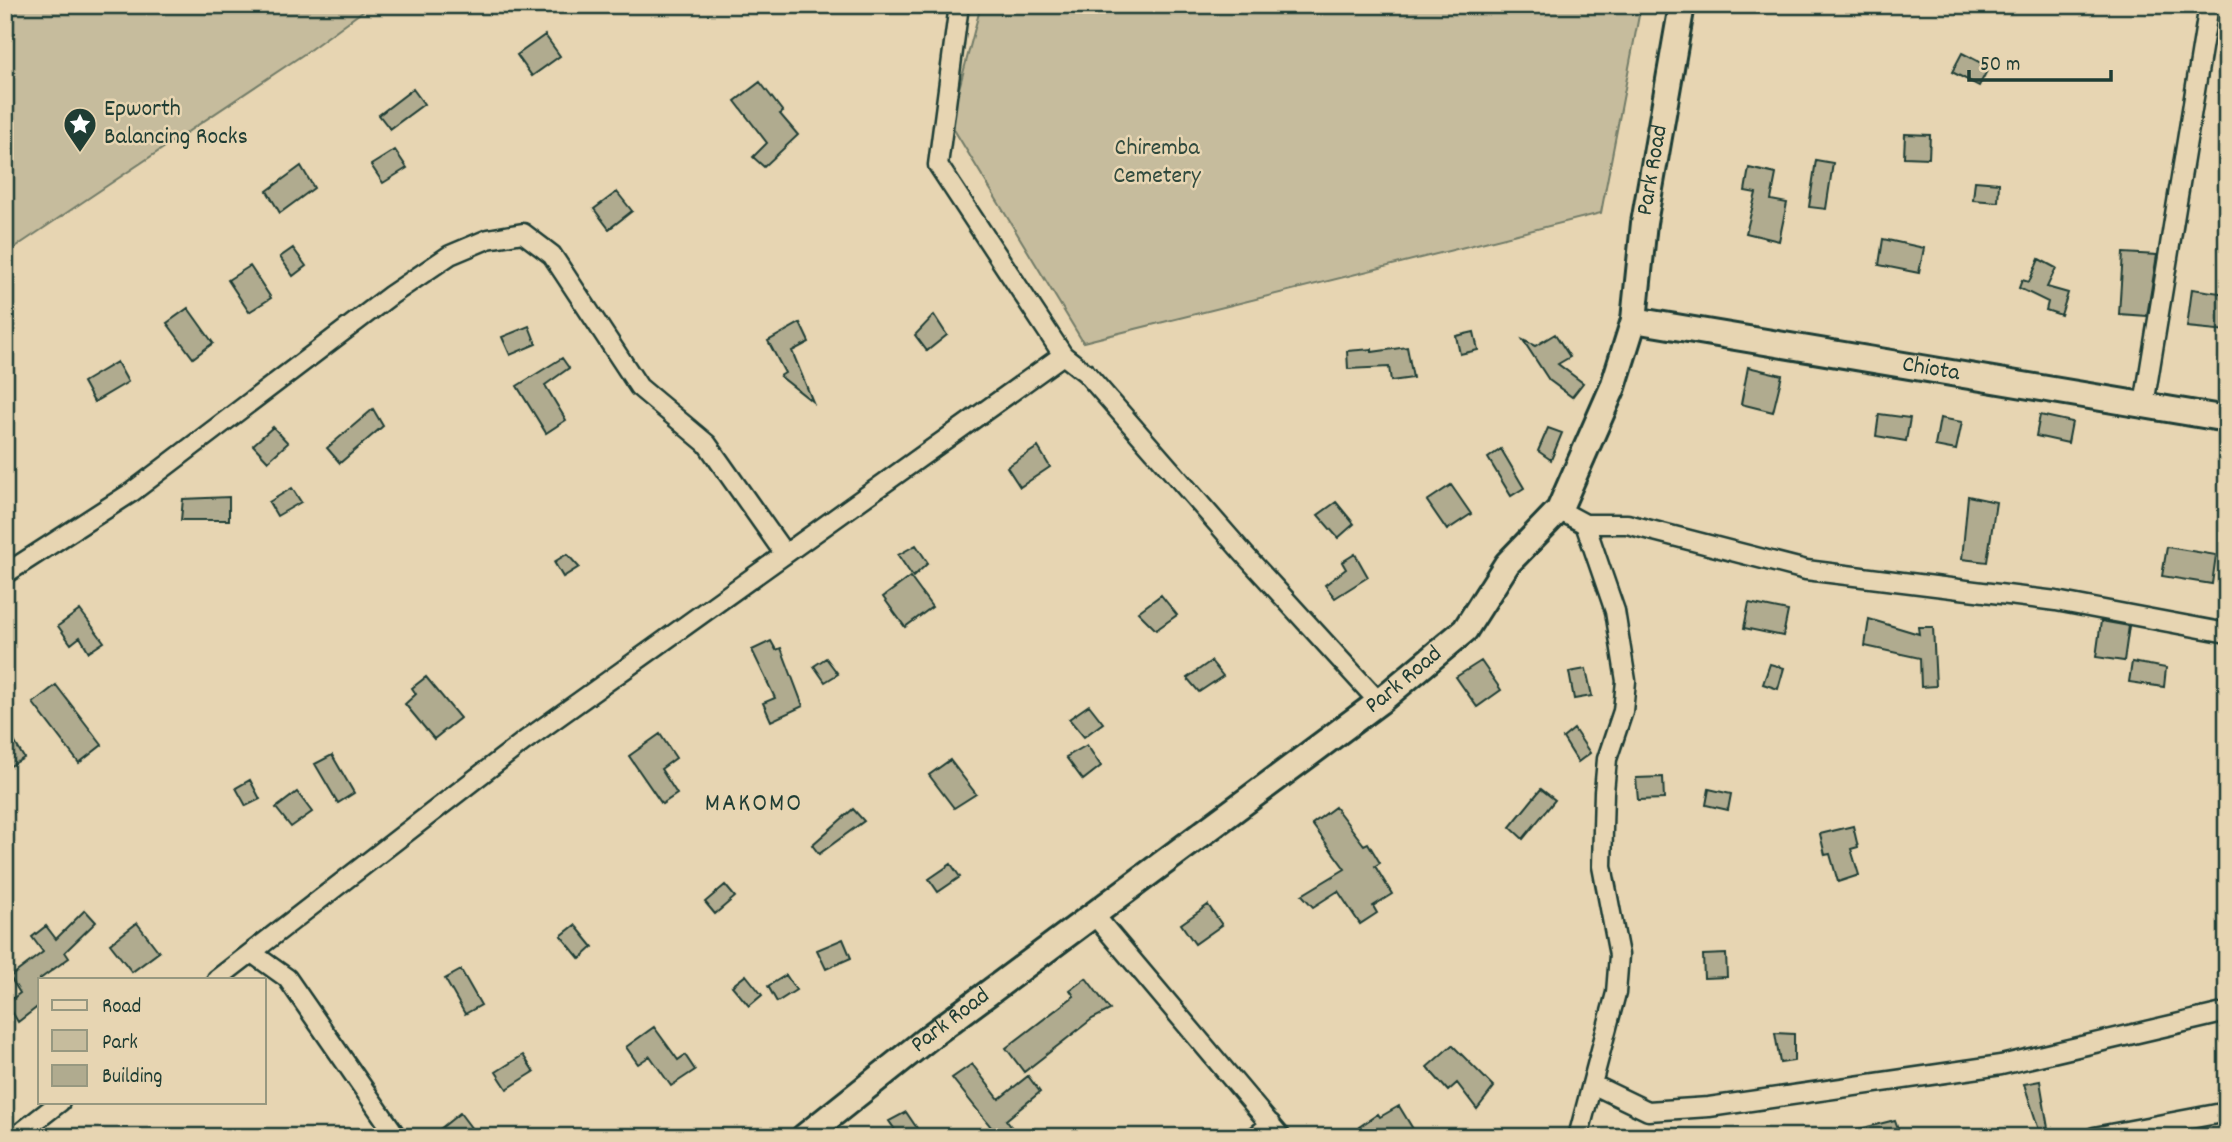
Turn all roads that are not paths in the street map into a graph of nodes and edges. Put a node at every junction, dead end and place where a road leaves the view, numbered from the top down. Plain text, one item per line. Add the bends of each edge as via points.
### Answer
1 (960, 5) edge
2 (1682, 5) edge
3 (2209, 5) edge
4 (1634, 320) junction
5 (1063, 355) junction
6 (2144, 405) junction
7 (2227, 419) edge
8 (1559, 510) junction
9 (1585, 524) junction
10 (784, 553) junction
11 (5, 574) edge
12 (2227, 633) edge
13 (1378, 702) junction
14 (1095, 916) junction
15 (252, 953) junction
16 (219, 978) edge
17 (2227, 1012) edge
18 (1591, 1084) junction
19 (57, 1104) edge
20 (2227, 1112) edge
21 (1276, 1130) edge
22 (15, 1137) edge
23 (397, 1137) edge
24 (804, 1137) edge
25 (1255, 1137) edge
26 (1578, 1137) edge
27 (2094, 1137) edge

1 - 5 street via 938,165
2 - 4 street, Park Road via 1644,223
3 - 6 street
4 - 6 street, Chiota
4 - 8 street, Park Road via 1613,387
5 - 10 street
5 - 13 street via 1086,373
6 - 7 street, Chiota
8 - 9 street
8 - 13 street, Park Road via 1507,564 1465,630
9 - 12 street via 1627,524 1806,570 2056,601
9 - 18 street via 1615,611 1626,681 1604,792 1602,866 1619,955 1616,993
10 - 11 street via 707,444 639,387 552,255 523,233 488,239 450,255 132,492
10 - 15 street via 523,742
13 - 14 street, Park Road
14 - 21 street
14 - 24 street, Park Road via 932,1035
15 - 16 street
15 - 23 street via 287,978
17 - 18 street via 2001,1065 1709,1107 1648,1111
18 - 26 street
19 - 22 street
20 - 27 street
21 - 25 street

